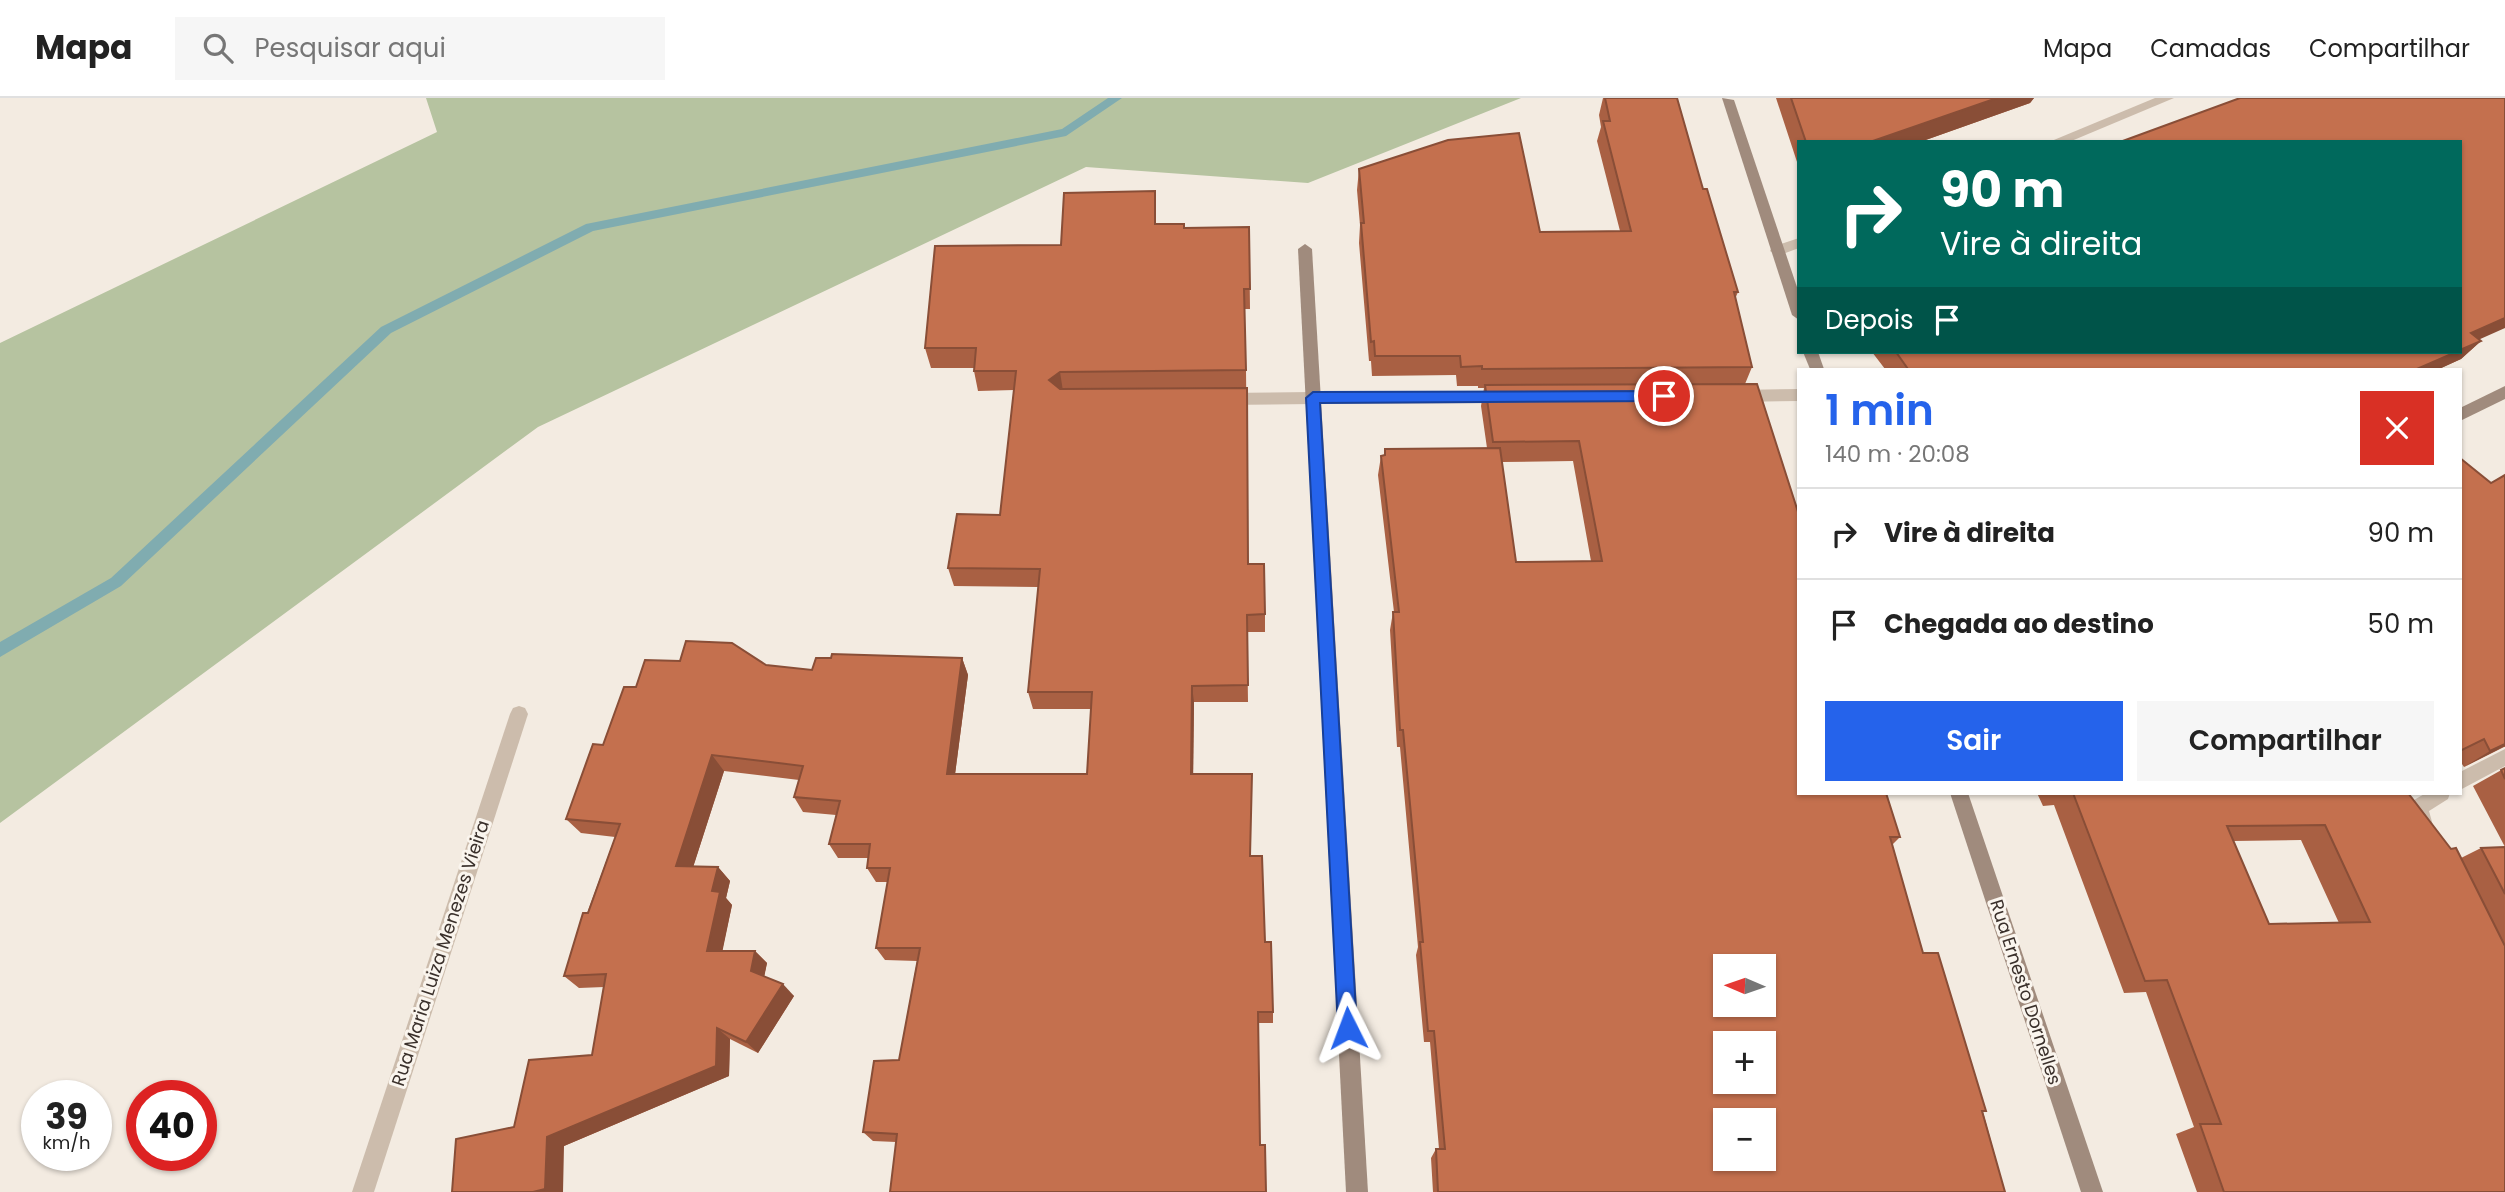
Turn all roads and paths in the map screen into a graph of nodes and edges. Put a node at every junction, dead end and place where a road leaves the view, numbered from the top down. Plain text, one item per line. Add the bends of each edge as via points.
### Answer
1 (2167, 98) edge
2 (1727, 100) edge
3 (2061, 140) edge
4 (1797, 244) edge
5 (1305, 249) dead end
6 (1777, 251) junction
7 (1797, 309) edge
8 (2505, 392) edge
9 (1797, 395) edge
10 (1716, 396) edge
11 (1521, 397) edge
12 (1313, 398) junction
13 (1202, 399) edge
14 (2462, 414) edge
15 (519, 714) dead end
16 (2505, 757) edge
17 (2462, 781) edge
18 (1960, 795) edge
19 (2438, 795) edge
20 (2433, 846) edge
21 (363, 1192) edge
22 (1357, 1192) edge
23 (2092, 1192) edge

1 - 3 street
2 - 6 street
4 - 6 street
5 - 12 street
6 - 7 street
8 - 14 street
9 - 10 street
11 - 12 street
12 - 13 street
12 - 22 street
15 - 21 street, Rua Maria Luiza Menezes Vieira
16 - 17 street
18 - 23 street, Rua Ernesto Dornelles
19 - 20 street via 2419,814

